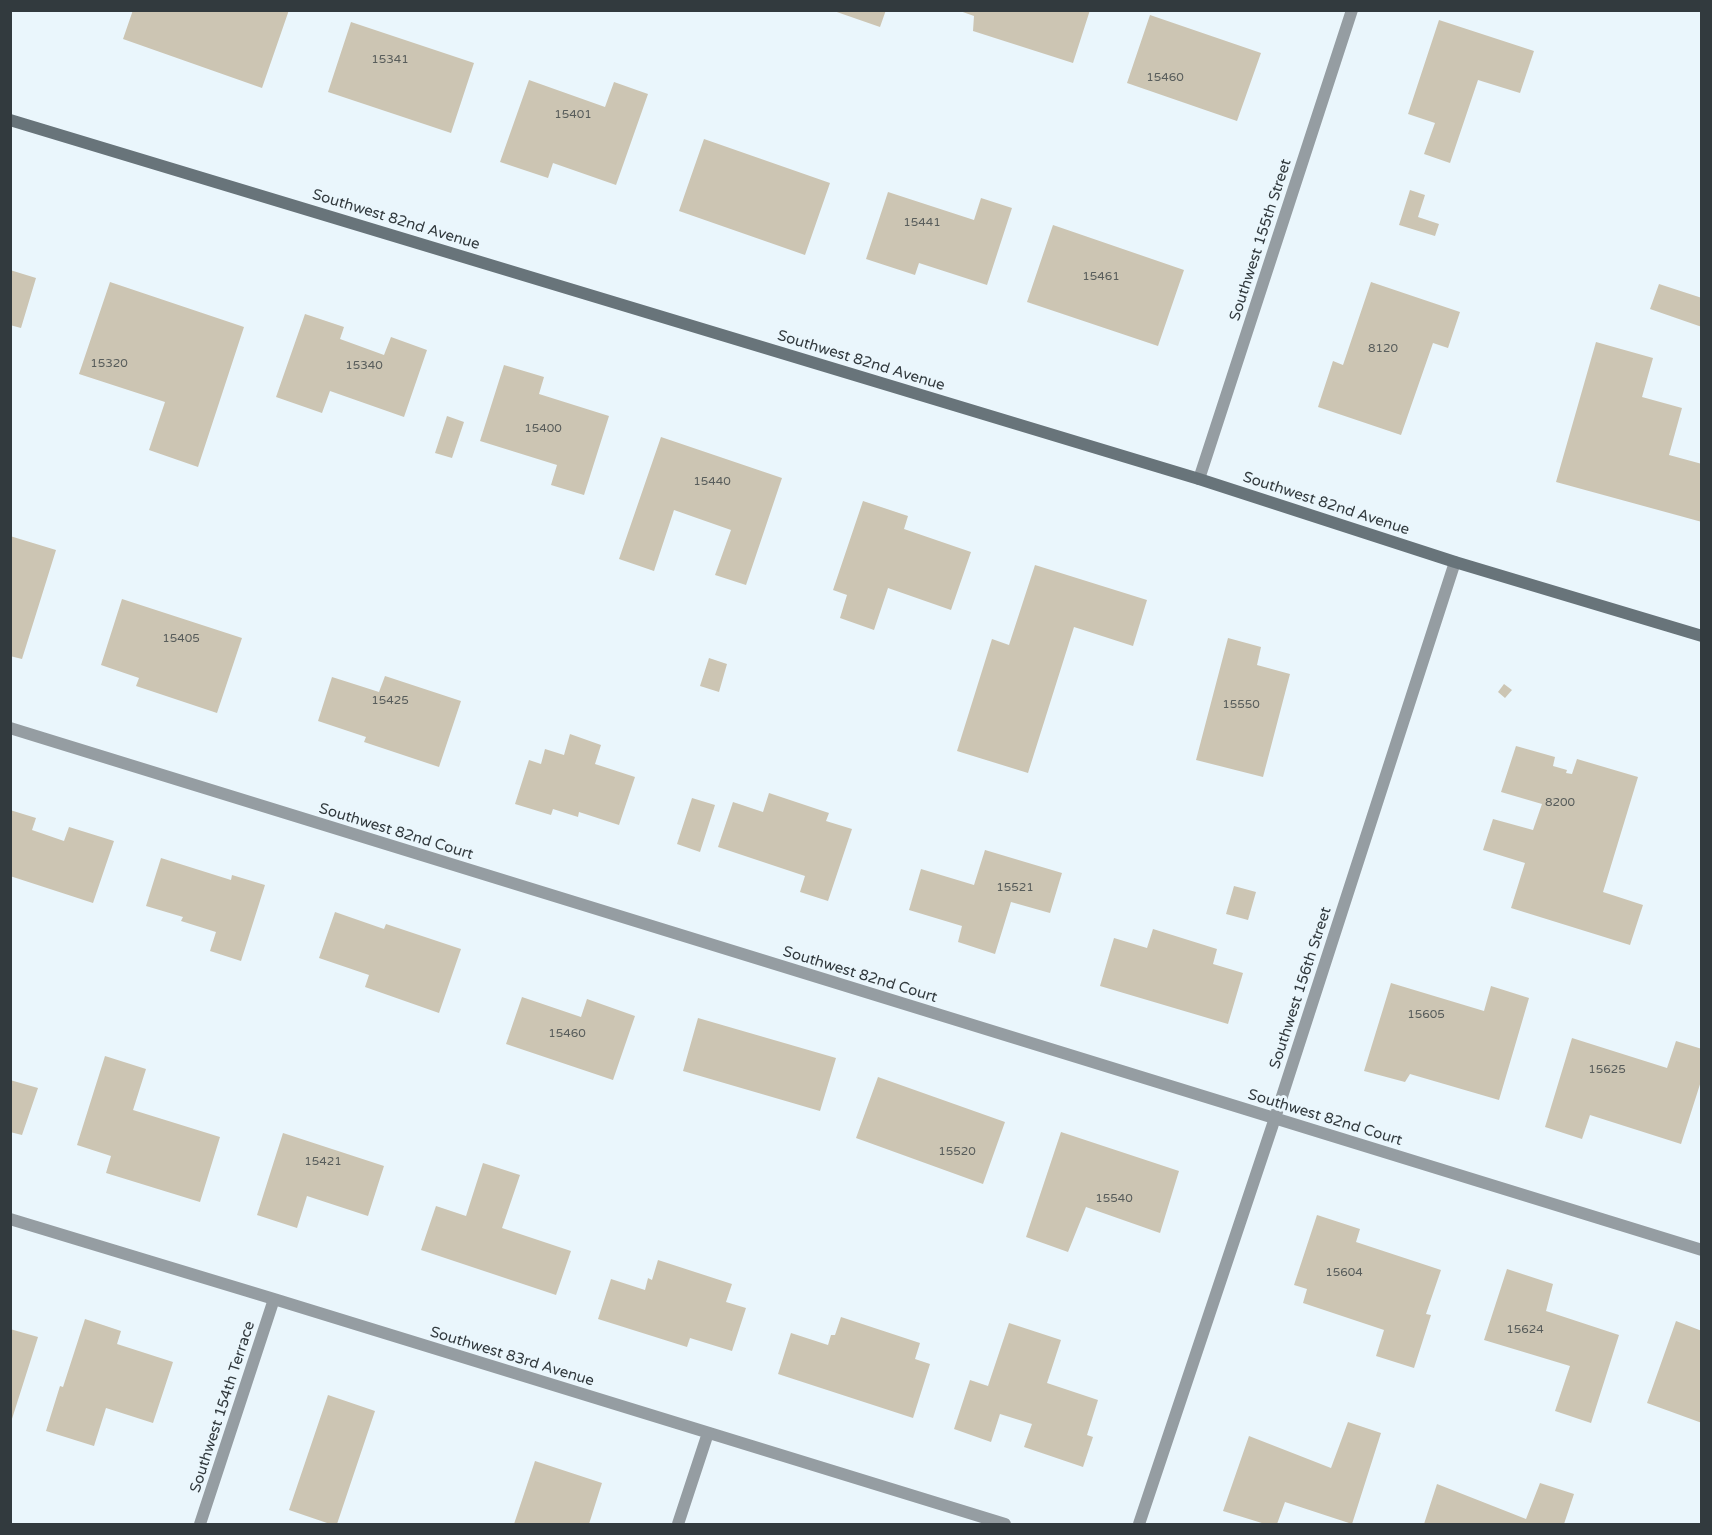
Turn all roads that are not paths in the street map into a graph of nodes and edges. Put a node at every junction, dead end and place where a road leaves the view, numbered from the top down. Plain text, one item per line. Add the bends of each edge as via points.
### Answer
1 (1352, 10) edge
2 (10, 120) edge
3 (1199, 479) junction
4 (1455, 562) junction
5 (1701, 636) edge
6 (10, 728) edge
7 (1275, 1118) junction
8 (10, 1219) edge
9 (1701, 1250) edge
10 (274, 1299) junction
11 (708, 1433) junction
12 (200, 1524) edge
13 (678, 1524) edge
14 (1005, 1524) edge
15 (1139, 1524) edge

1 - 3 street, Southwest 155th Street
2 - 3 street, Southwest 82nd Avenue
3 - 4 street, Southwest 82nd Avenue
4 - 5 street, Southwest 82nd Avenue
4 - 7 street, Southwest 156th Street
6 - 7 street, Southwest 82nd Court
7 - 9 street, Southwest 82nd Court
7 - 15 street, Southwest 156th Street
8 - 10 street, Southwest 83rd Avenue
10 - 11 street, Southwest 83rd Avenue
10 - 12 street, Southwest 154th Terrace
11 - 13 street
11 - 14 street, Southwest 83rd Avenue

